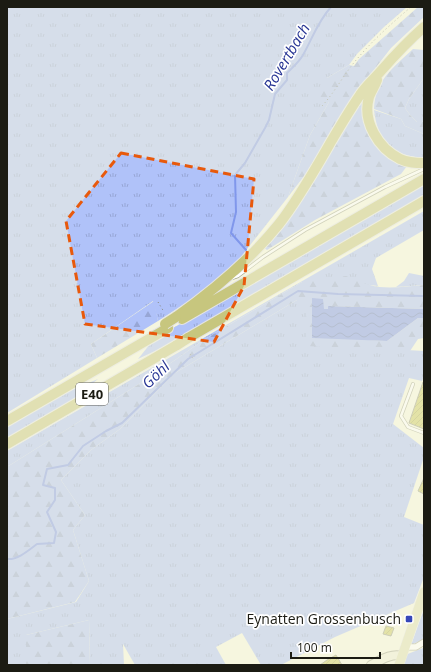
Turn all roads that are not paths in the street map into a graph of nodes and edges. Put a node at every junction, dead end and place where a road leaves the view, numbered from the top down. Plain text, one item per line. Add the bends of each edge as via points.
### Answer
1 (424, 27) edge
2 (382, 70) junction
3 (424, 163) edge
4 (424, 169) edge
5 (424, 179) edge
6 (424, 201) edge
7 (259, 254) junction
8 (177, 319) junction
9 (413, 384) dead end
10 (7, 421) edge
11 (424, 433) edge
12 (7, 444) edge
13 (424, 592) edge
14 (424, 642) edge
15 (405, 647) junction
16 (400, 661) edge
17 (371, 665) edge

1 - 2 highway via 406,42
2 - 3 highway via 369,98 368,114 375,136 400,159
2 - 7 highway via 360,94 298,197
4 - 7 lane via 384,187
5 - 8 highway via 264,272
6 - 12 highway, E40, bridge
7 - 8 highway
8 - 10 highway, E40, bridge via 158,333
9 - 11 lane via 401,416 408,427
13 - 15 main road
14 - 15 street via 416,647
15 - 16 main road
16 - 17 street via 399,656

